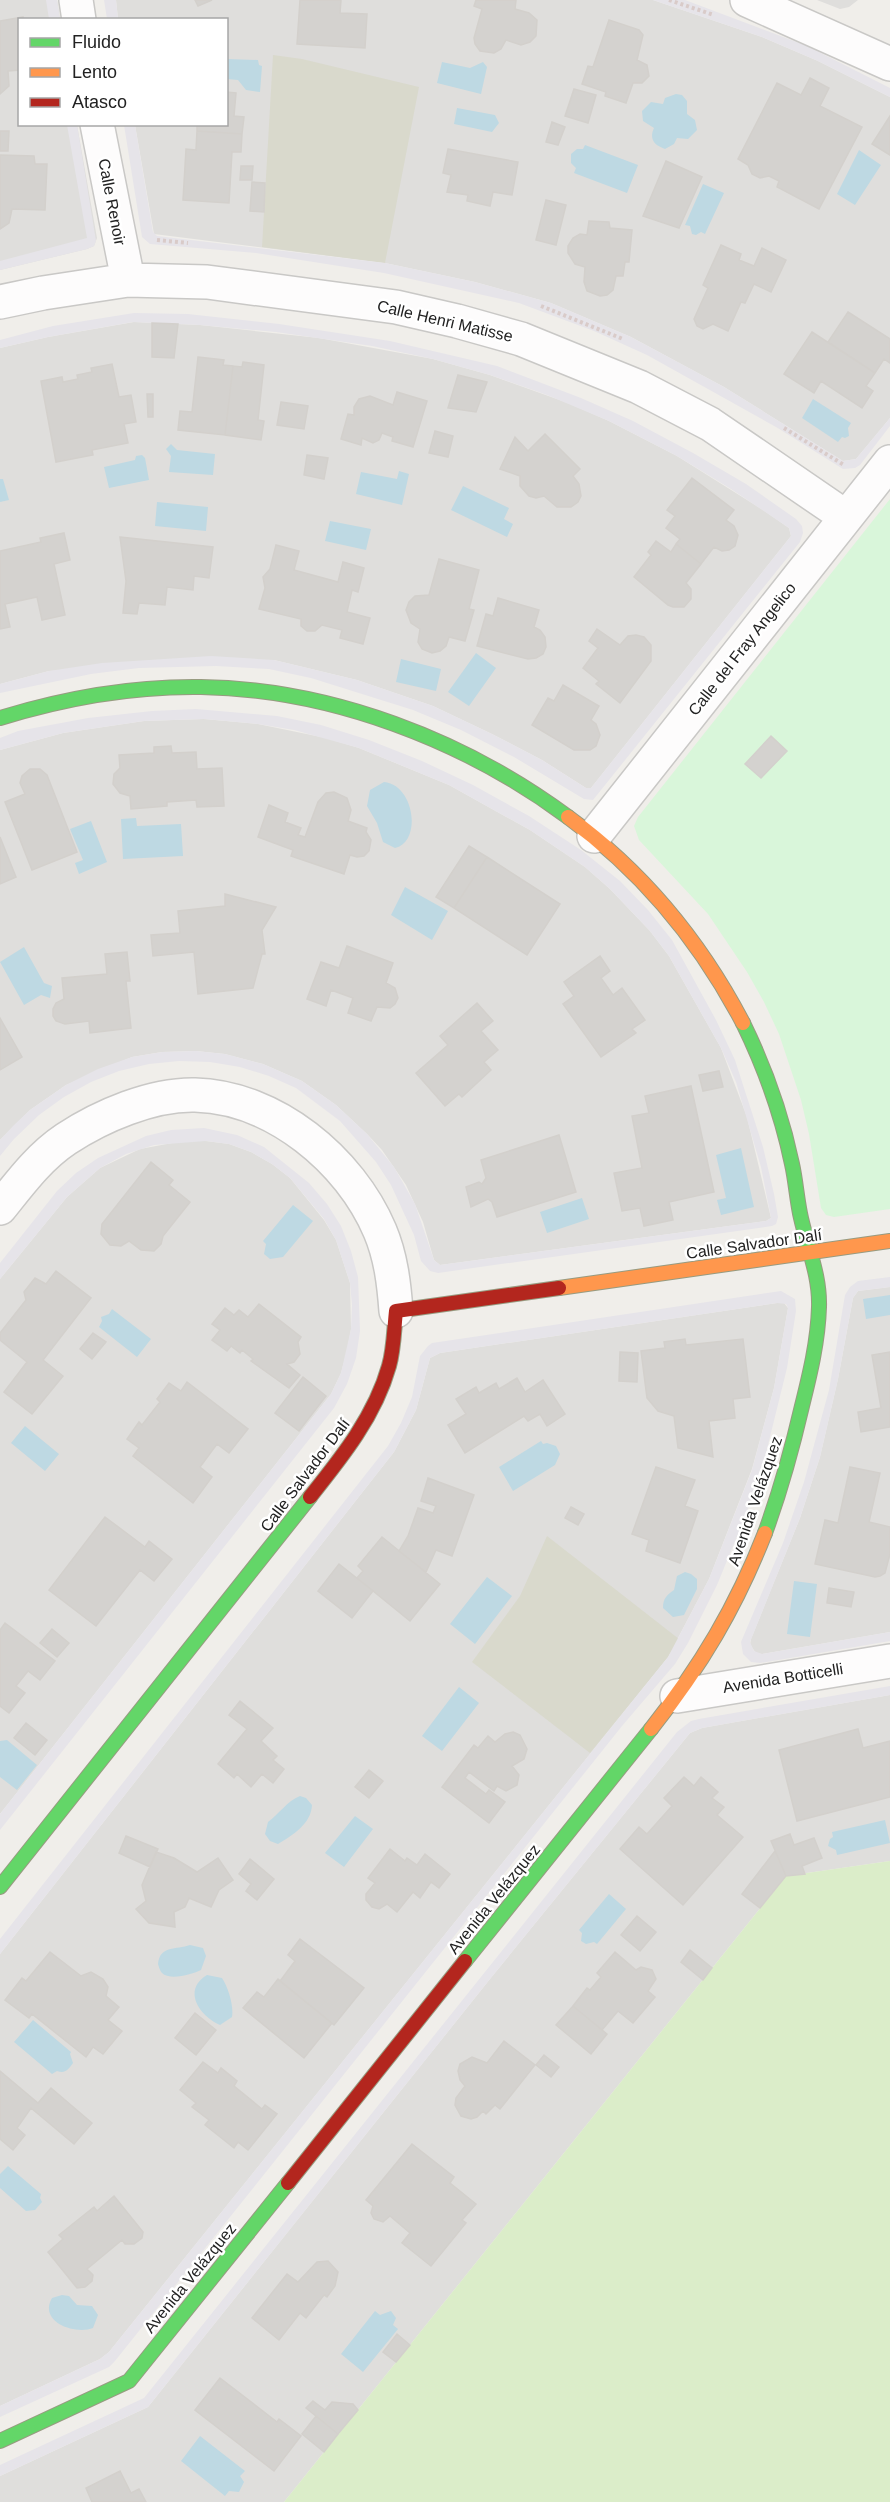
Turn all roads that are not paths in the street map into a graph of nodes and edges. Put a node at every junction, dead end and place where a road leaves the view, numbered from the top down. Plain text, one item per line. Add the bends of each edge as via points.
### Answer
1 (76, 0) edge
2 (747, 0) edge
3 (79, 18) edge
4 (890, 64) edge
5 (97, 126) edge
6 (128, 280) junction
7 (0, 302) edge
8 (890, 462) edge
9 (846, 517) junction
10 (0, 718) edge
11 (594, 836) junction
12 (0, 1208) edge
13 (890, 1241) edge
14 (810, 1253) junction
15 (396, 1311) junction
16 (890, 1661) edge
17 (677, 1696) junction
18 (0, 1887) edge
19 (0, 2441) edge

1 - 3 street
2 - 4 street
5 - 6 street, Calle Renoir
6 - 7 street, Calle Henri Matisse
6 - 9 street, Calle Henri Matisse via 207,282 396,307 521,339 639,387 710,424
8 - 9 street, Calle del Fray Angelico
9 - 11 street, Calle del Fray Angelico
10 - 11 street, Avenida Velázquez via 69,700 123,692 226,688 290,696 386,722 484,764
11 - 14 street, Avenida Velázquez via 673,915 735,1008 778,1112
12 - 15 street via 30,1169 65,1140 105,1117 149,1102 194,1095 234,1102 272,1116 307,1137 338,1164 363,1196 381,1232 393,1271
13 - 14 street, Calle Salvador Dalí
14 - 15 street, Calle Salvador Dalí
14 - 17 street, Avenida Velázquez via 818,1286 818,1310 811,1365 783,1477 735,1601 710,1649
15 - 18 street, Calle Salvador Dalí via 388,1366 368,1417 338,1463
16 - 17 street, Avenida Botticelli
17 - 19 street, Avenida Velázquez via 129,2381

